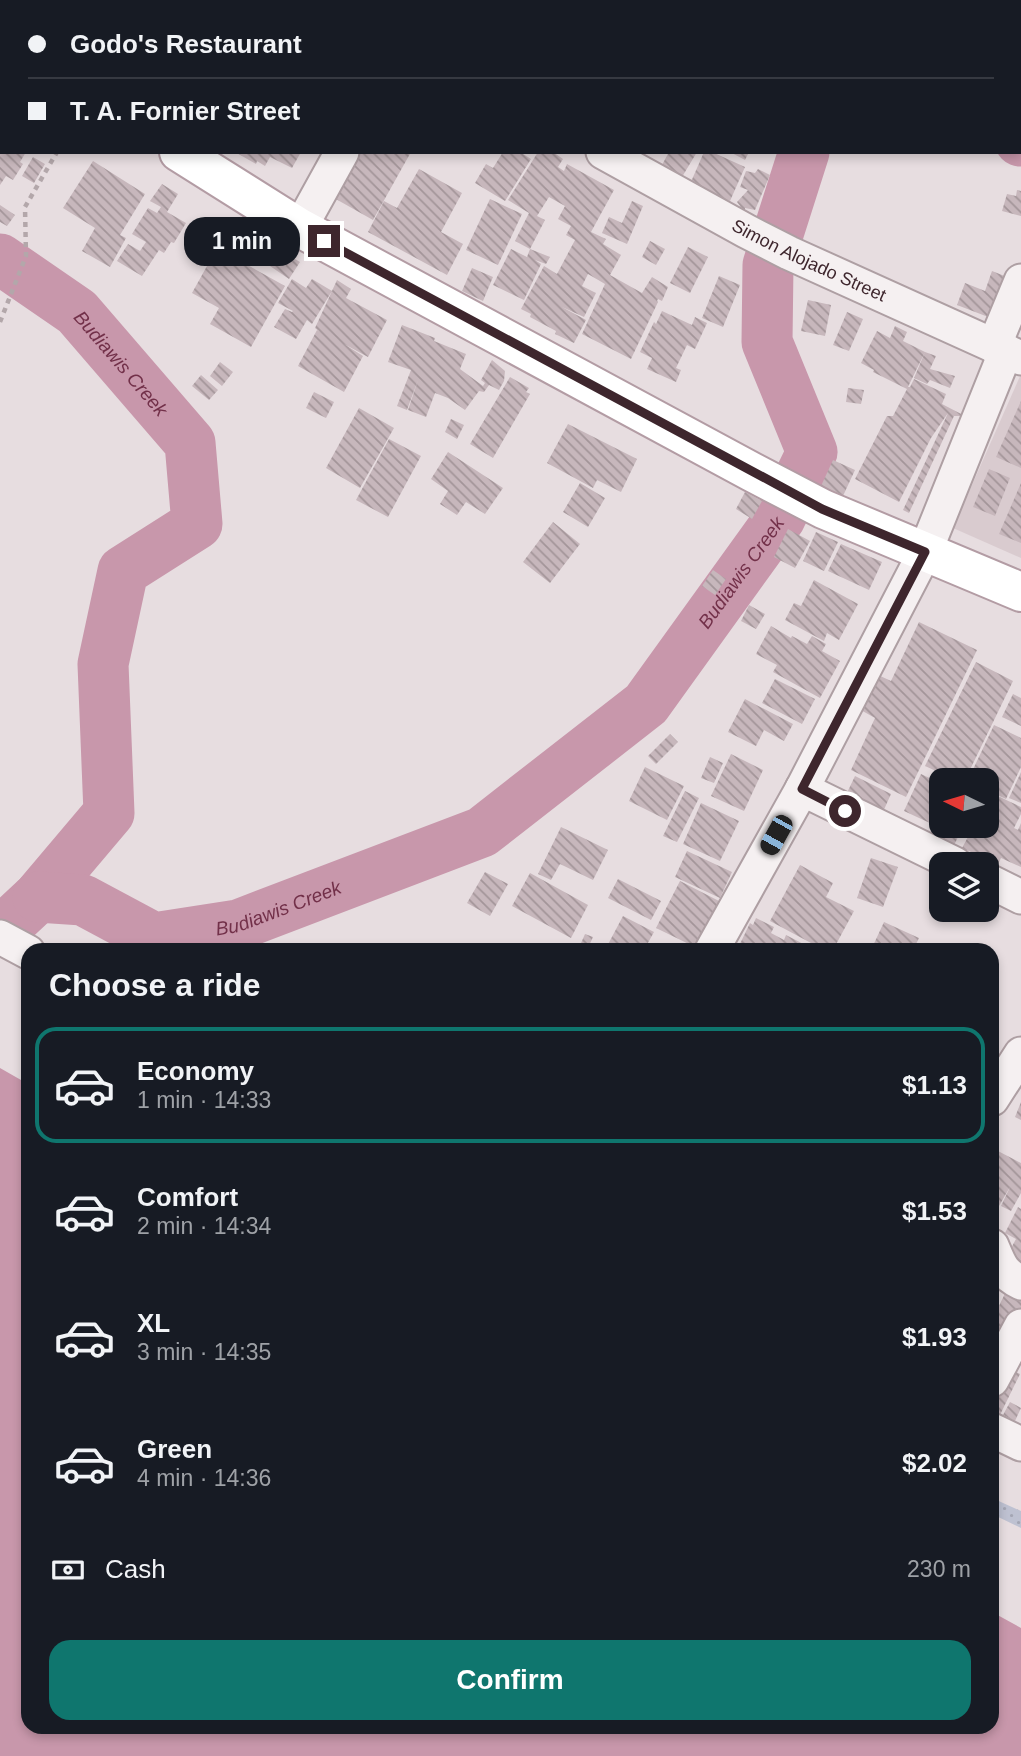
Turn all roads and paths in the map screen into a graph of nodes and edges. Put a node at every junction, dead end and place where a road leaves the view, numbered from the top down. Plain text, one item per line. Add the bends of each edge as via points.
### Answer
1 (56, 154) edge
2 (182, 154) edge
3 (341, 154) edge
4 (607, 154) edge
5 (300, 228) junction
6 (1021, 281) edge
7 (1, 320) edge
8 (1007, 352) edge
9 (925, 552) junction
10 (1021, 592) edge
11 (802, 789) junction
12 (931, 852) edge
13 (999, 886) edge
14 (1021, 897) edge
15 (0, 937) edge
16 (716, 943) edge
17 (21, 948) edge
18 (1021, 1054) edge
19 (999, 1088) edge
20 (999, 1263) edge
21 (1021, 1283) edge
22 (1021, 1326) edge
23 (999, 1367) edge
24 (999, 1433) edge
25 (1021, 1444) edge

1 - 7 path via 25,206 26,257
2 - 5 main road
3 - 5 street
4 - 8 street, Simon Alojado Street via 789,253
5 - 9 main road via 822,509
6 - 8 street
8 - 9 street
9 - 10 main road
9 - 11 street
11 - 12 street
11 - 16 street
13 - 14 street
15 - 17 street
18 - 19 street
20 - 21 street
22 - 23 street
24 - 25 street

